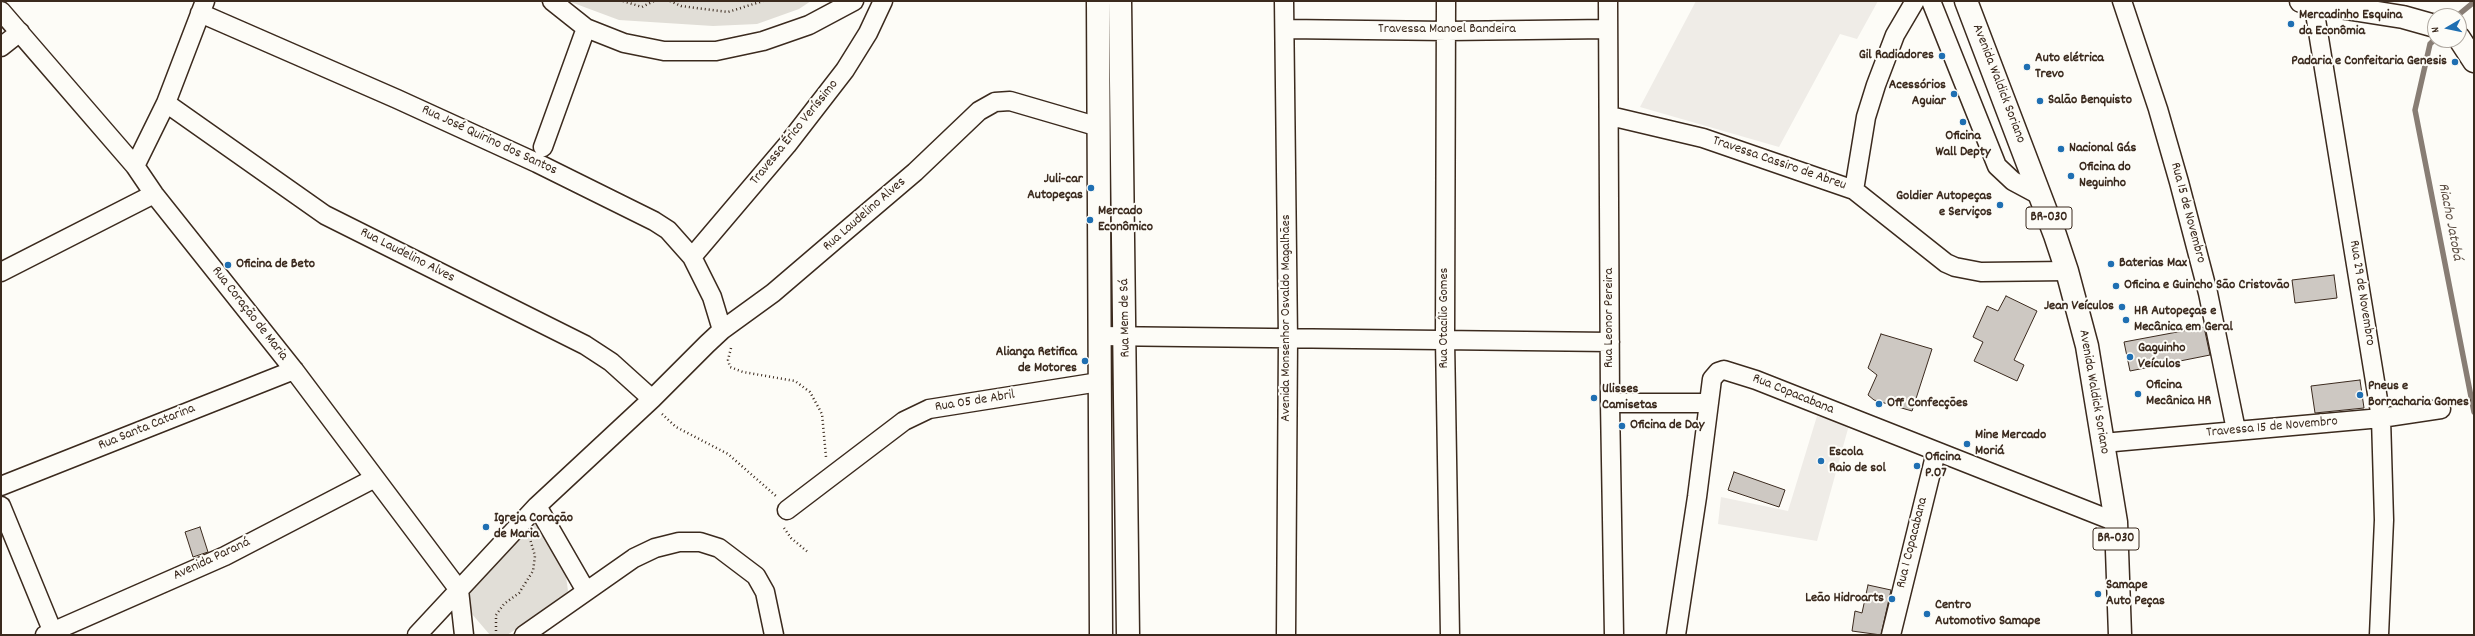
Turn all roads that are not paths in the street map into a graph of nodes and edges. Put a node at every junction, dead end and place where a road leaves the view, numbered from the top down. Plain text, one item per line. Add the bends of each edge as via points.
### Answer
1 (552, 1) edge
2 (854, 1) edge
3 (883, 1) edge
4 (1098, 1) edge
5 (1120, 1) edge
6 (1284, 1) edge
7 (1446, 1) edge
8 (1608, 1) edge
9 (1915, 1) edge
10 (1931, 1) edge
11 (1966, 1) edge
12 (2122, 1) edge
13 (2309, 2) edge
14 (202, 7) edge
15 (1, 11) edge
16 (2427, 24) edge
17 (586, 28) junction
18 (1286, 29) junction
19 (1608, 29) junction
20 (1447, 31) junction
21 (20, 32) junction
22 (1, 47) edge
23 (2466, 48) edge
24 (2474, 61) edge
25 (166, 103) junction
26 (1610, 116) junction
27 (1100, 132) junction
28 (1123, 139) junction
29 (543, 147) dead end
30 (135, 166) junction
31 (1854, 190) junction
32 (154, 194) junction
33 (2041, 196) junction
34 (692, 257) junction
35 (2067, 271) junction
36 (1, 272) edge
37 (727, 326) junction
38 (1099, 336) junction
39 (1126, 336) junction
40 (1288, 339) junction
41 (1445, 340) junction
42 (1610, 342) junction
43 (294, 370) junction
44 (1099, 382) junction
45 (652, 399) junction
46 (1610, 403) junction
47 (1709, 403) junction
48 (2441, 409) dead end
49 (2381, 418) junction
50 (2236, 430) junction
51 (2104, 444) junction
52 (1936, 452) junction
53 (375, 478) junction
54 (1, 486) edge
55 (1, 506) edge
56 (537, 506) junction
57 (787, 510) road end
58 (2116, 522) junction
59 (459, 590) junction
60 (586, 591) junction
61 (51, 634) edge
62 (417, 635) edge
63 (464, 635) edge
64 (524, 635) edge
65 (774, 635) edge
66 (1101, 635) edge
67 (1128, 635) edge
68 (1286, 635) edge
69 (1450, 635) edge
70 (1614, 635) edge
71 (1676, 635) edge
72 (1891, 635) edge
73 (2120, 635) edge
74 (2379, 635) edge

1 - 17 street
2 - 17 street via 809,25 762,41 716,51 664,51 624,43
3 - 34 street, Travessa Érico Veríssimo via 868,33 840,77 787,146
4 - 27 street, Rua Mem de Sá
5 - 28 street, Rua Mem de Sá
6 - 18 street, Avenida Monsenhor Osvaldo Magalhães
7 - 20 street, Rua Otacílio Gomes
8 - 19 street, Rua Leonor Pereira
9 - 31 street via 1896,35 1876,85 1866,117
10 - 33 street via 1997,166 2013,181
11 - 33 street, Avenida Waldick Soriano / BR-030
12 - 50 street, Rua 15 de Novembro via 2179,182 2208,294
13 - 16 street via 2403,17
13 - 49 street, Rua 29 de Novembro
14 - 25 street
14 - 34 street, Rua José Quirino dos Santos via 576,181 668,230
15 - 21 street, Rua Coração de Maria
17 - 29 street
18 - 20 street, Travessa Manoel Bandeira
18 - 40 street, Avenida Monsenhor Osvaldo Magalhães
19 - 20 street, Travessa Manoel Bandeira
19 - 26 street, Rua Leonor Pereira
20 - 41 street, Rua Otacílio Gomes
21 - 22 street
21 - 30 street, Rua Coração de Maria
23 - 24 street
25 - 30 street
25 - 45 street, Rua Laudelino Alves via 325,215 585,345 611,362
26 - 31 street, Travessa Cassiro de Abreu via 1703,138
26 - 42 street, Rua Leonor Pereira
27 - 28 street, Rua Laudelino Alves
27 - 37 street, Rua Laudelino Alves via 1010,101 995,102 979,111 915,172 773,293
27 - 38 street, Rua Mem de Sá
28 - 39 street, Rua Mem de Sá
30 - 32 street, Rua Coração de Maria
31 - 35 street, Travessa Cassiro de Abreu via 1946,263 1955,267 1981,272
32 - 36 street
32 - 43 street, Rua Coração de Maria
33 - 35 street, Avenida Waldick Soriano / BR-030
34 - 37 street, Rua José Quirino dos Santos
35 - 51 street, Avenida Waldick Soriano / BR-030 via 2086,346
37 - 45 street, Rua Laudelino Alves
38 - 39 street
38 - 44 street, Rua Mem de Sá
39 - 40 street
39 - 67 street, Rua Mem de Sá
40 - 41 street
40 - 68 street, Avenida Monsenhor Osvaldo Magalhães
41 - 42 street
41 - 69 street, Rua Otacílio Gomes
42 - 46 street, Rua Leonor Pereira
43 - 53 street, Rua Coração de Maria
43 - 54 street, Rua Santa Catarina
44 - 57 street, Rua 05 de Abril via 929,409 904,421
44 - 66 street, Rua Mem de Sá
45 - 56 street, Rua Laudelino Alves
46 - 47 street
46 - 70 street, Rua Leonor Pereira
47 - 52 street, Rua Copacabana via 1712,379 1718,372 1731,371
47 - 71 street, Rua Copacabana
48 - 49 street, Travessa 15 de Novembro
49 - 50 street, Travessa 15 de Novembro
49 - 74 street, Rua 29 de Novembro via 2384,520
50 - 51 street, Travessa 15 de Novembro
51 - 58 street, Avenida Waldick Soriano / BR-030
52 - 58 street, Rua Copacabana
52 - 72 street, Rua 1 Copacabana
53 - 59 street, Rua Coração de Maria
53 - 61 street, Avenida Paraná via 225,556
55 - 61 street
56 - 59 street, Rua Laudelino Alves
56 - 60 street
58 - 73 street, Avenida Waldick Soriano / BR-030
59 - 62 street, Rua Laudelino Alves
59 - 63 street
60 - 64 street
60 - 65 street via 634,558 655,548 679,542 700,542 719,548 756,576 765,592

